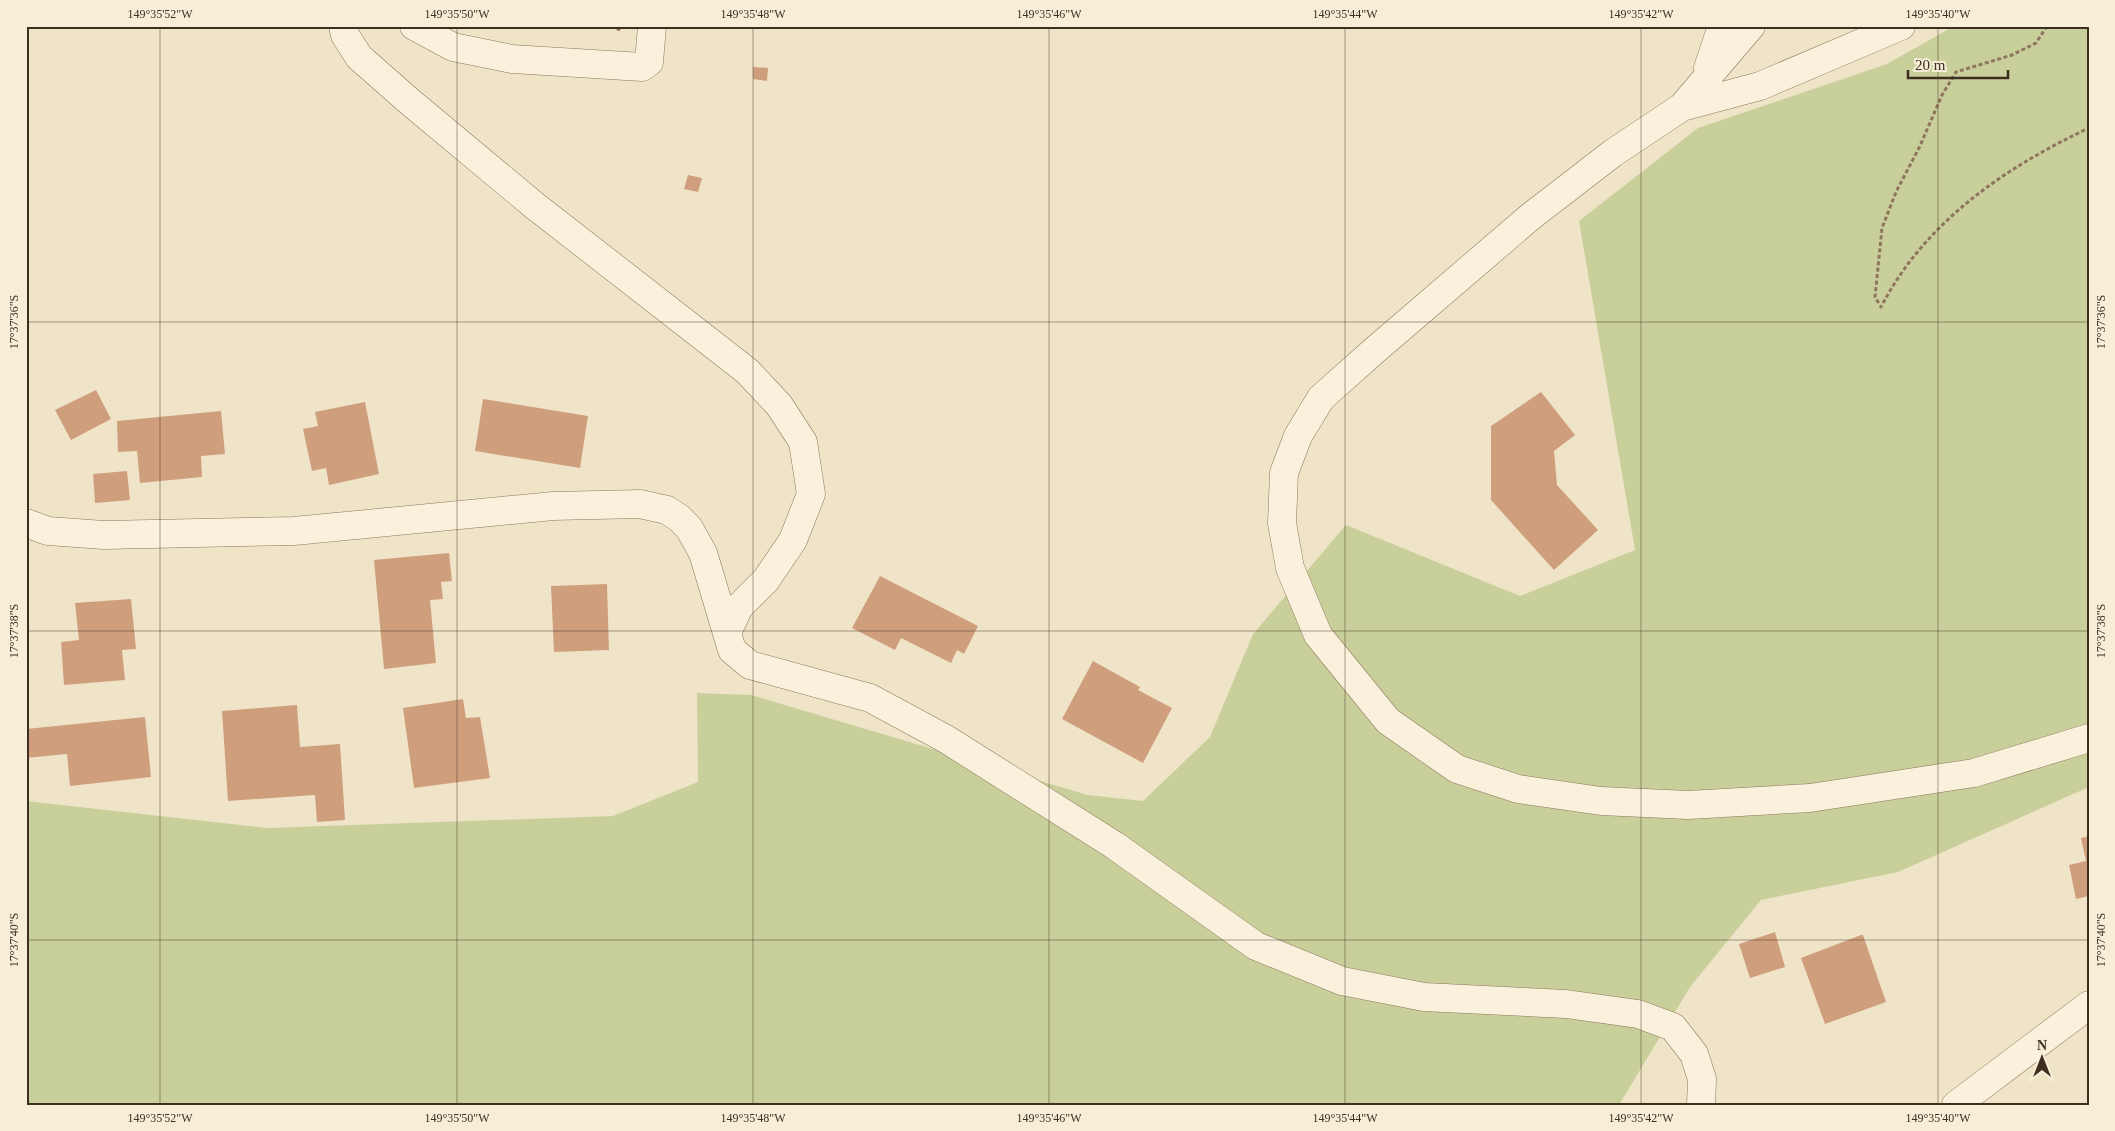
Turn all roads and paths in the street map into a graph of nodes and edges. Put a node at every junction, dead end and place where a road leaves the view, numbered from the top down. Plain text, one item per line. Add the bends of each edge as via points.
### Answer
1 (343, 26) edge
2 (414, 26) edge
3 (652, 26) edge
4 (1722, 26) edge
5 (1751, 26) edge
6 (1901, 26) edge
7 (2047, 26) edge
8 (1702, 83) junction
9 (1682, 107) junction
10 (2089, 128) edge
11 (26, 523) edge
12 (727, 633) junction
13 (2089, 738) edge
14 (2089, 1005) edge
15 (1701, 1105) edge
16 (1956, 1105) edge

1 - 12 street via 359,57 409,100 535,206 747,371 779,405 803,442 811,494 793,540 766,580 739,606
2 - 3 street via 453,47 512,59 642,67 649,62
4 - 8 street
5 - 8 street
6 - 9 street via 1760,86
7 - 10 path via 2036,43 1956,72 1942,95 1882,228 1875,297 1881,307 1907,263 1940,224 1986,186 2056,143
8 - 9 street
9 - 13 street via 1613,153 1530,217 1321,398 1298,436 1284,473 1282,523 1290,568 1318,635 1388,721 1457,769 1518,790 1601,801 1688,805 1810,798 1974,773
11 - 12 street via 48,532 104,535 294,532 553,506 647,505 667,510 679,518 697,540
12 - 15 street via 732,650 750,666 870,698 946,739 1114,845 1256,946 1342,981 1424,997 1584,1006 1638,1014 1673,1027 1694,1054 1702,1079
14 - 16 street

